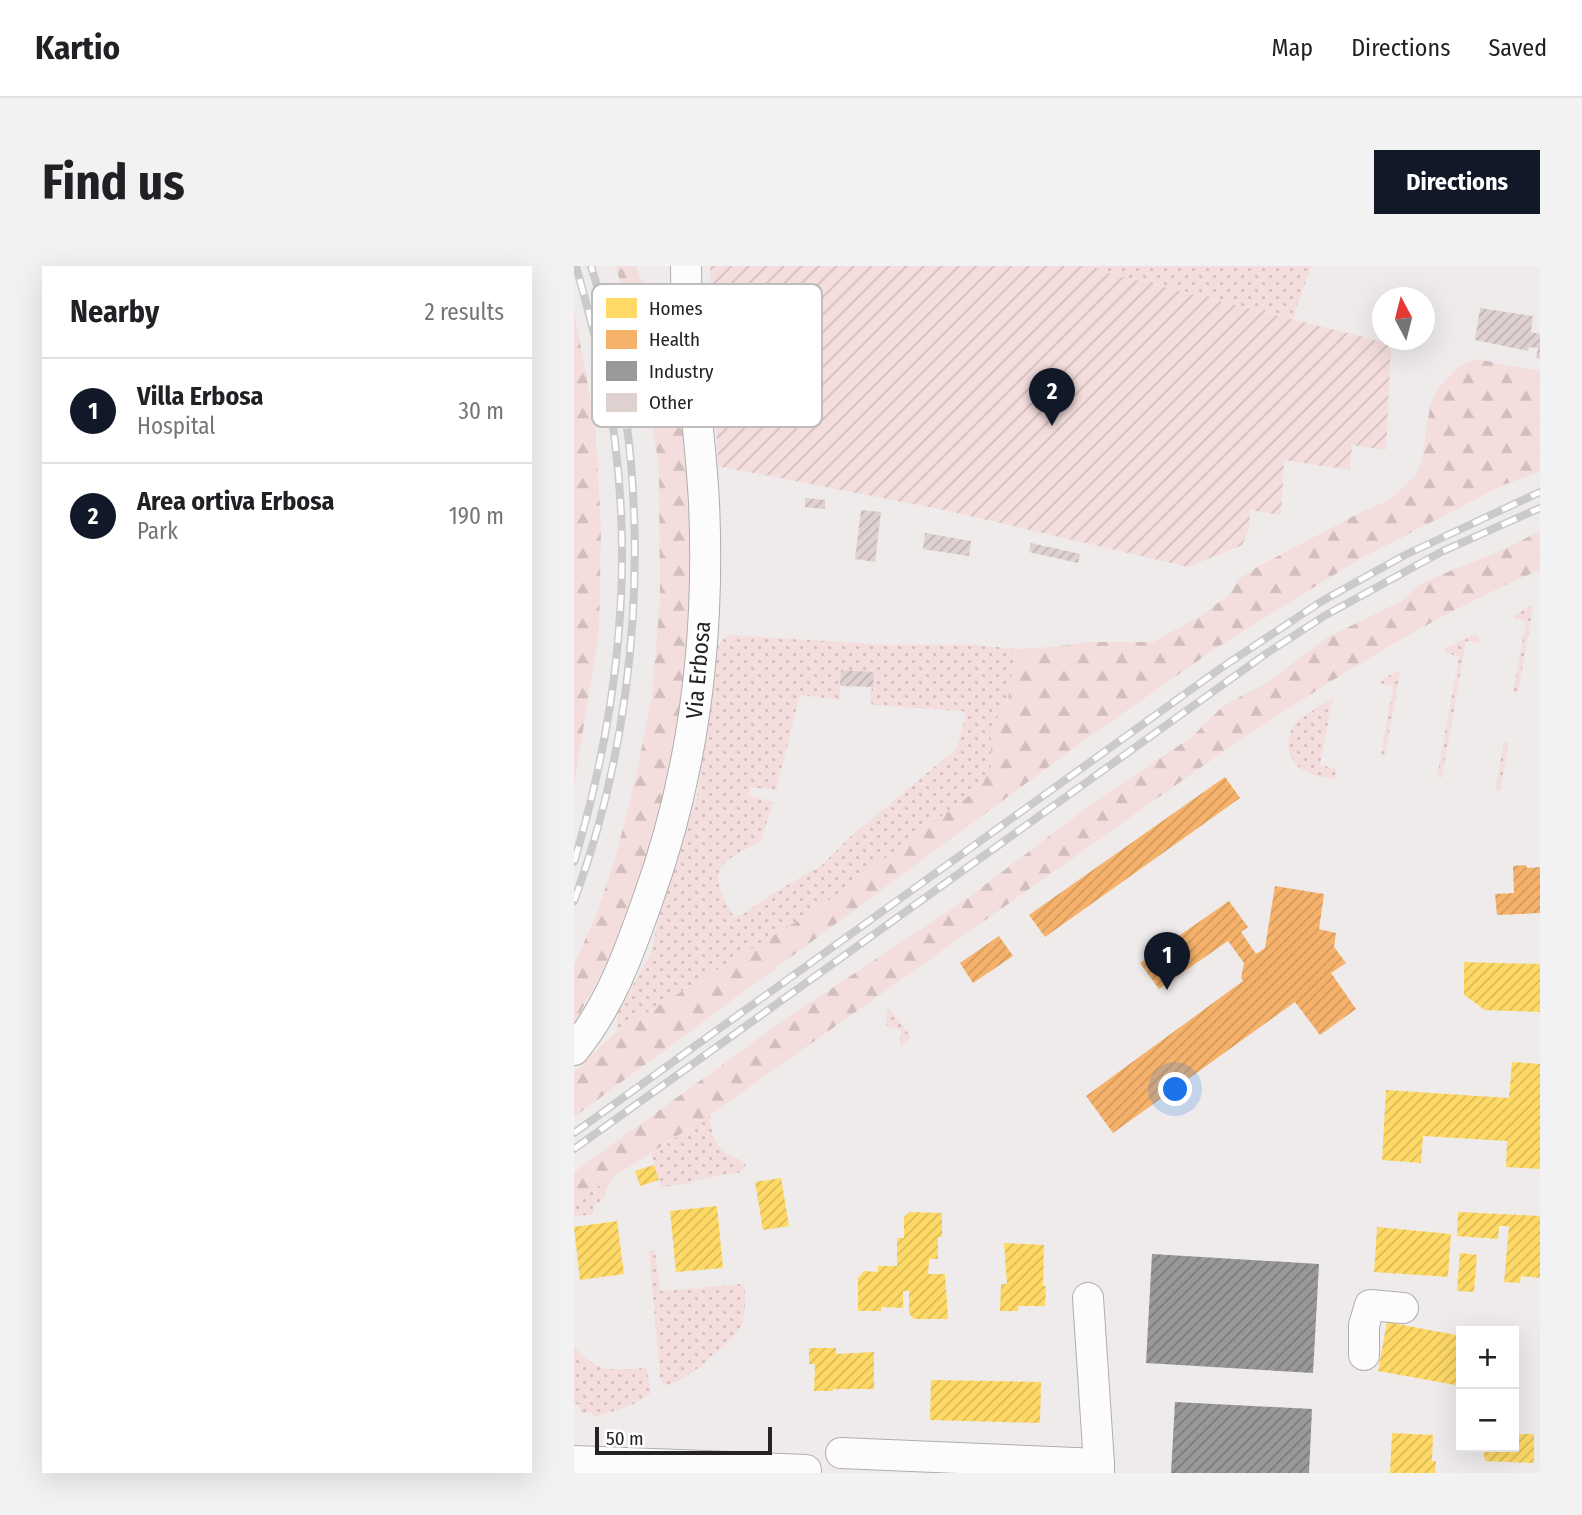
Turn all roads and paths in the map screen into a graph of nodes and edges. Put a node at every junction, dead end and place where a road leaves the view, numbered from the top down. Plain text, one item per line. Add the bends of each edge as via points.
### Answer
1 (686, 266) edge
2 (687, 284) edge
3 (697, 427) edge
4 (574, 1050) edge
5 (1088, 1297) dead end
6 (1404, 1308) dead end
7 (1364, 1355) dead end
8 (841, 1453) dead end
9 (574, 1461) edge
10 (1099, 1468) edge
11 (806, 1470) dead end

1 - 2 street, Via Erbosa
3 - 4 street, Via Erbosa via 704,504 704,601 700,679 680,794 620,976
5 - 10 street
6 - 7 street via 1370,1305 1364,1325
8 - 10 street
9 - 11 street

